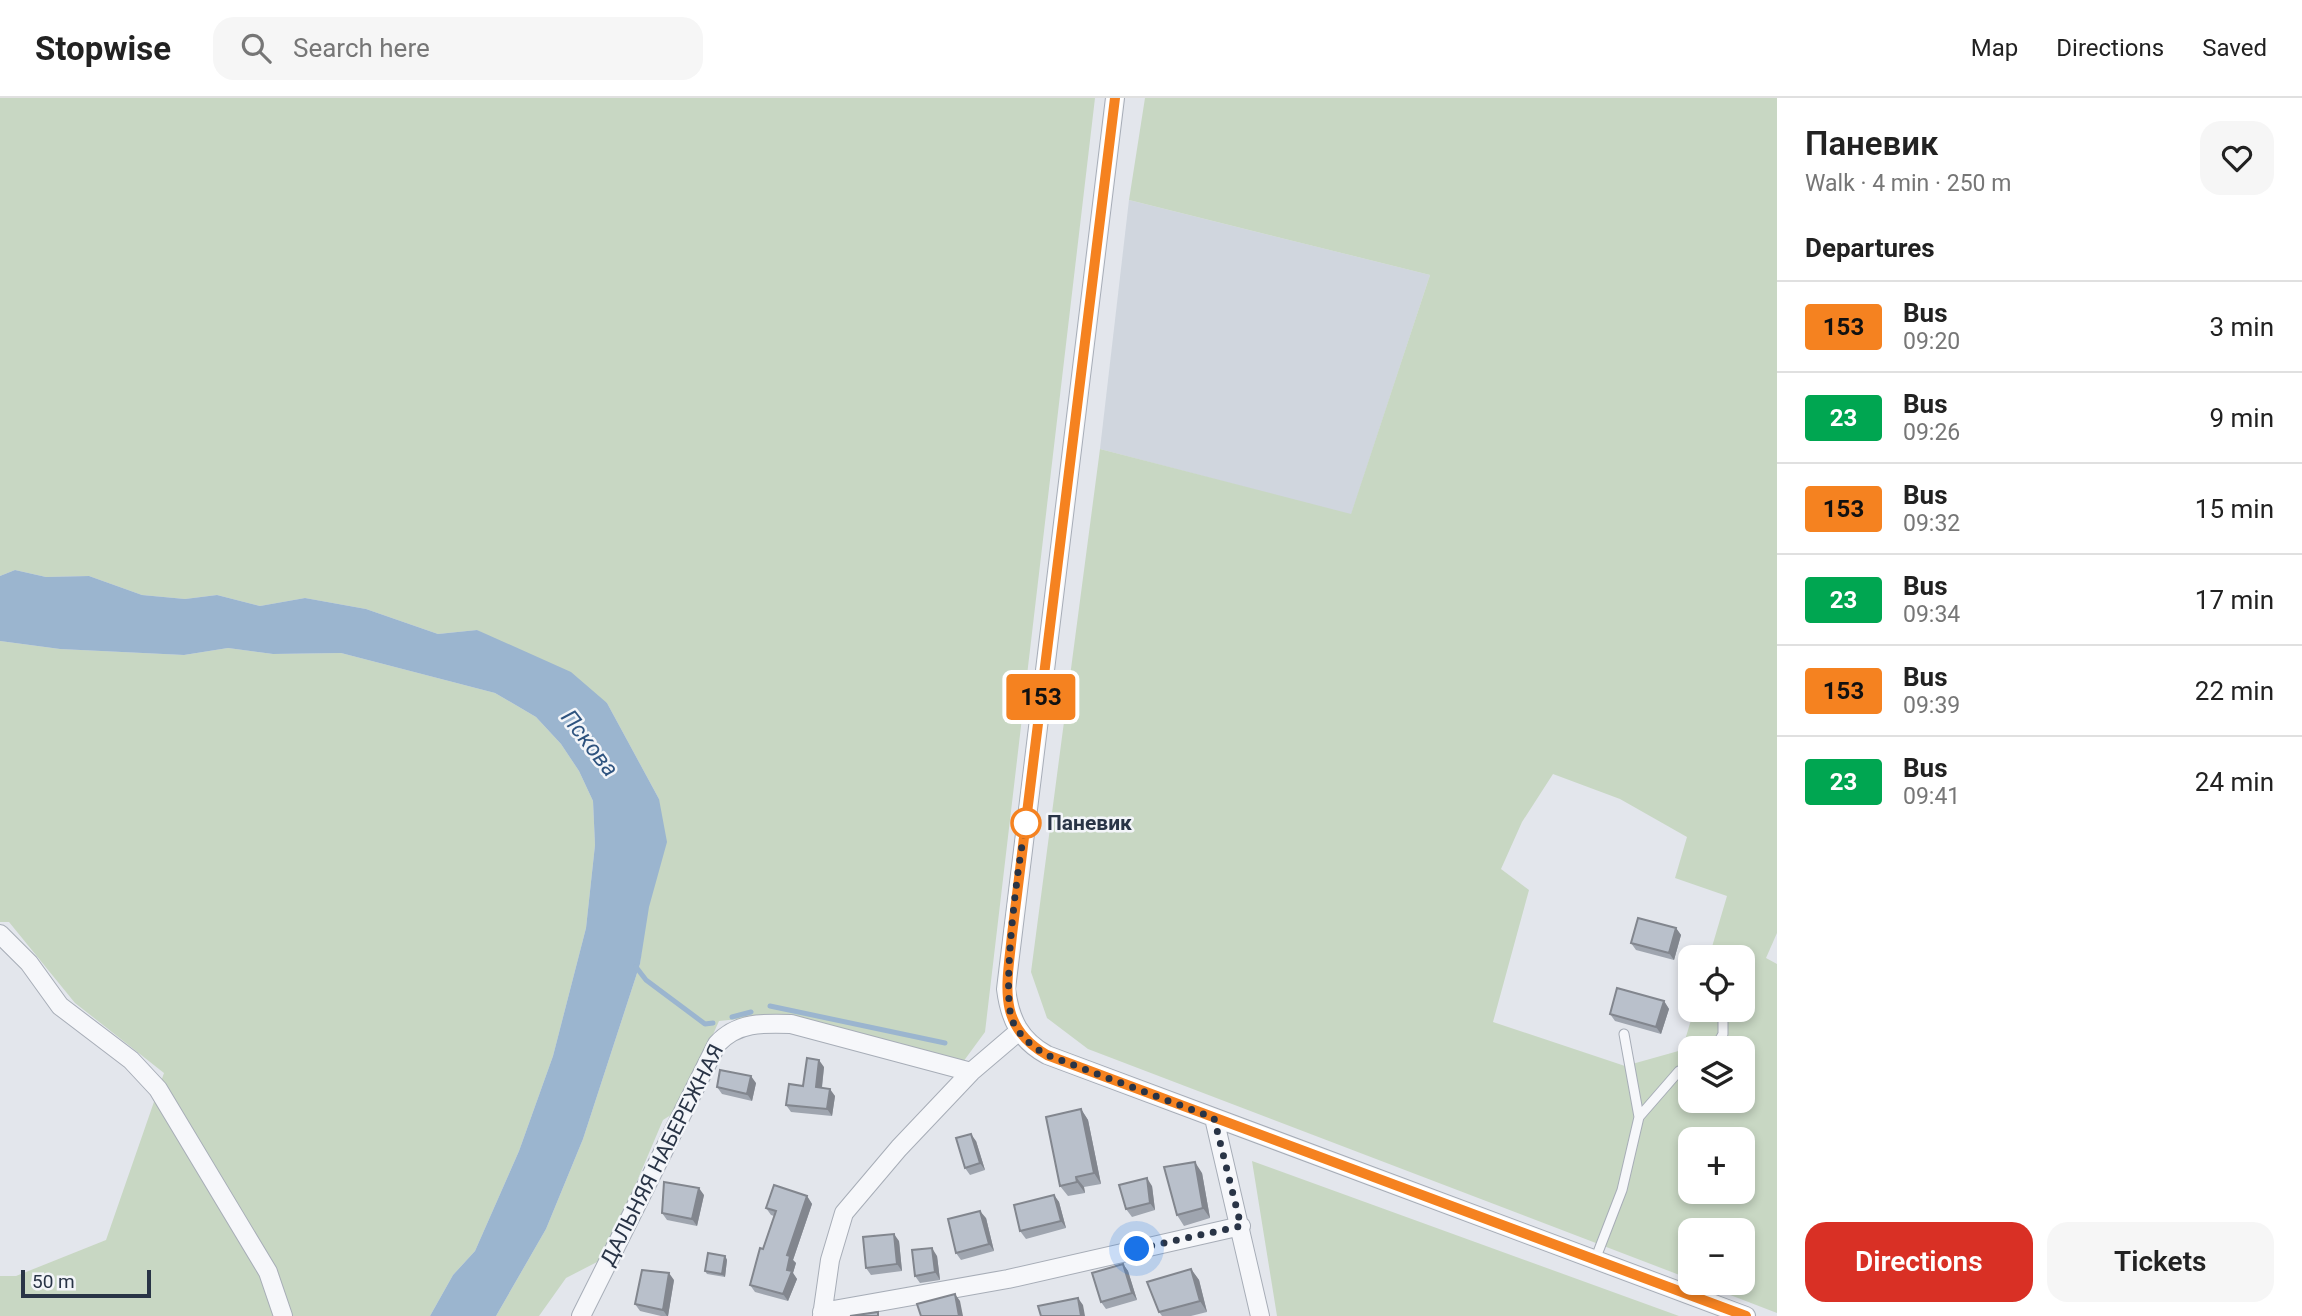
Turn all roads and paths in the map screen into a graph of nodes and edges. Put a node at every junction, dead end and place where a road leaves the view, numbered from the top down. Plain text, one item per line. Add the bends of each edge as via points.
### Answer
1 (1115, 98) edge
2 (0, 934) edge
3 (1019, 1031) junction
4 (1623, 1034) dead end
5 (971, 1072) junction
6 (1678, 1072) edge
7 (1639, 1117) junction
8 (1214, 1118) junction
9 (1241, 1226) junction
10 (1595, 1260) junction
11 (822, 1314) edge
12 (283, 1316) edge
13 (581, 1316) edge
14 (1259, 1316) edge
15 (1746, 1316) edge

1 - 3 street via 1006,989 1012,1021
2 - 12 street via 29,962 60,1006 131,1060 158,1089 268,1272
3 - 5 street
3 - 8 street via 1047,1055
4 - 7 lane
5 - 11 street via 844,1213 830,1260
5 - 13 street, ДАЛЬНЯЯ НАБЕРЕЖНАЯ via 791,1024 761,1023 725,1035
6 - 7 lane
7 - 10 lane via 1622,1190
8 - 9 street
8 - 10 street
9 - 11 street via 1008,1279
9 - 14 street
10 - 15 street

